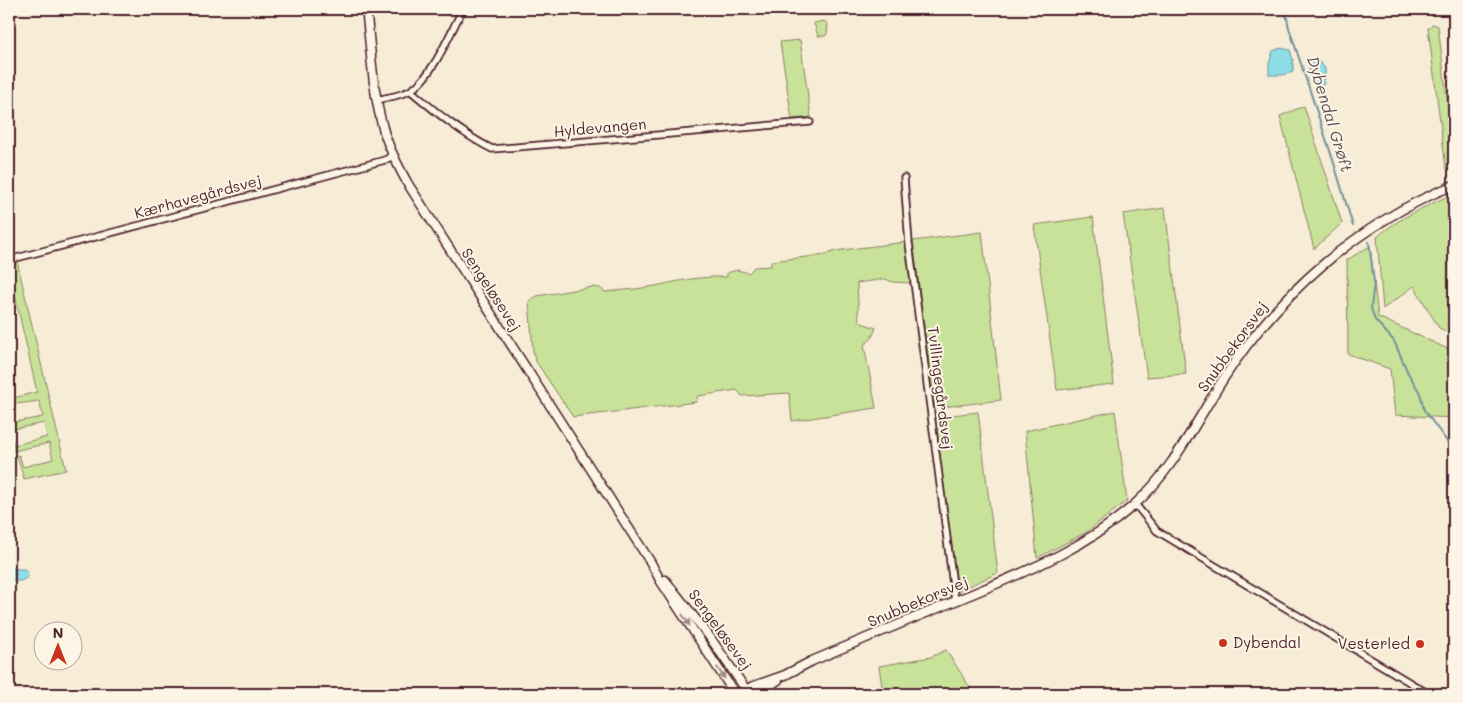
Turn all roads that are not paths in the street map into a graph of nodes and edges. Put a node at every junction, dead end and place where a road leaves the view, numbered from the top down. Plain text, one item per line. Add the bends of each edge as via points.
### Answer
1 (366, 9) edge
2 (463, 9) edge
3 (411, 90) junction
4 (377, 100) junction
5 (810, 122) dead end
6 (393, 156) junction
7 (904, 178) dead end
8 (1454, 185) edge
9 (9, 260) edge
10 (1135, 504) junction
11 (651, 563) junction
12 (955, 601) junction
13 (785, 675) junction
14 (746, 693) edge
15 (734, 694) edge
16 (758, 694) edge
17 (1430, 694) edge

1 - 4 street, Sengeløsevej
2 - 3 street via 432,68
3 - 4 street
3 - 5 street, Hyldevangen via 479,143 492,149
4 - 6 street, Sengeløsevej
6 - 9 street, Kærhavegårdsvej
6 - 11 street, Sengeløsevej via 412,191
7 - 12 street, Tvillingegårdsvej via 909,243
8 - 10 street, Snubbekorsvej via 1381,222 1353,240 1301,283 1246,345 1174,458
10 - 12 street, Snubbekorsvej via 1071,550
10 - 17 street via 1157,531
11 - 14 street, Sengeløsevej via 709,636
11 -> 15 street, Sengeløsevej
12 - 13 street, Snubbekorsvej
13 - 14 street, Snubbekorsvej
13 - 16 street, Snubbekorsvej

